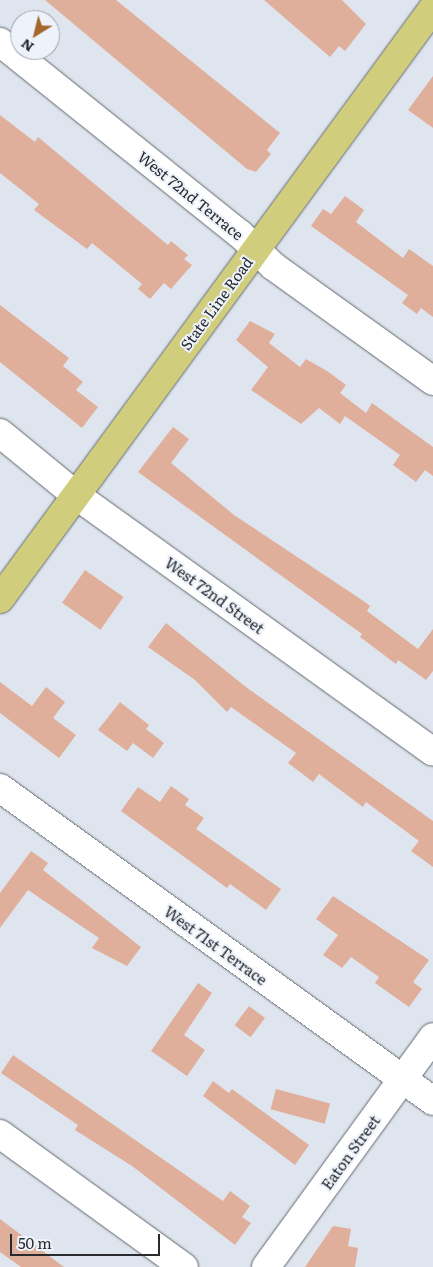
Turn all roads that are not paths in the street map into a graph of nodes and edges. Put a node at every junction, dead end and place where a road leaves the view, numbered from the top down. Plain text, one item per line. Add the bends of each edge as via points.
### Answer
1 (430, 7) edge
2 (0, 42) edge
3 (256, 249) junction
4 (433, 381) edge
5 (0, 434) edge
6 (77, 496) junction
7 (0, 599) edge
8 (433, 752) edge
9 (0, 788) edge
10 (433, 1037) edge
11 (403, 1079) junction
12 (433, 1101) edge
13 (0, 1134) edge
14 (184, 1267) edge
15 (266, 1267) edge

1 - 3 main road, State Line Road
2 - 3 street, West 72nd Terrace
3 - 4 street, West 72nd Terrace
3 - 6 main road, State Line Road
5 - 6 street, West 72nd Street
6 - 7 main road, State Line Road
6 - 8 street, West 72nd Street
9 - 11 street, West 71st Terrace
10 - 11 street, Eaton Street
11 - 12 street, West 71st Terrace
11 - 15 street, Eaton Street
13 - 14 street

